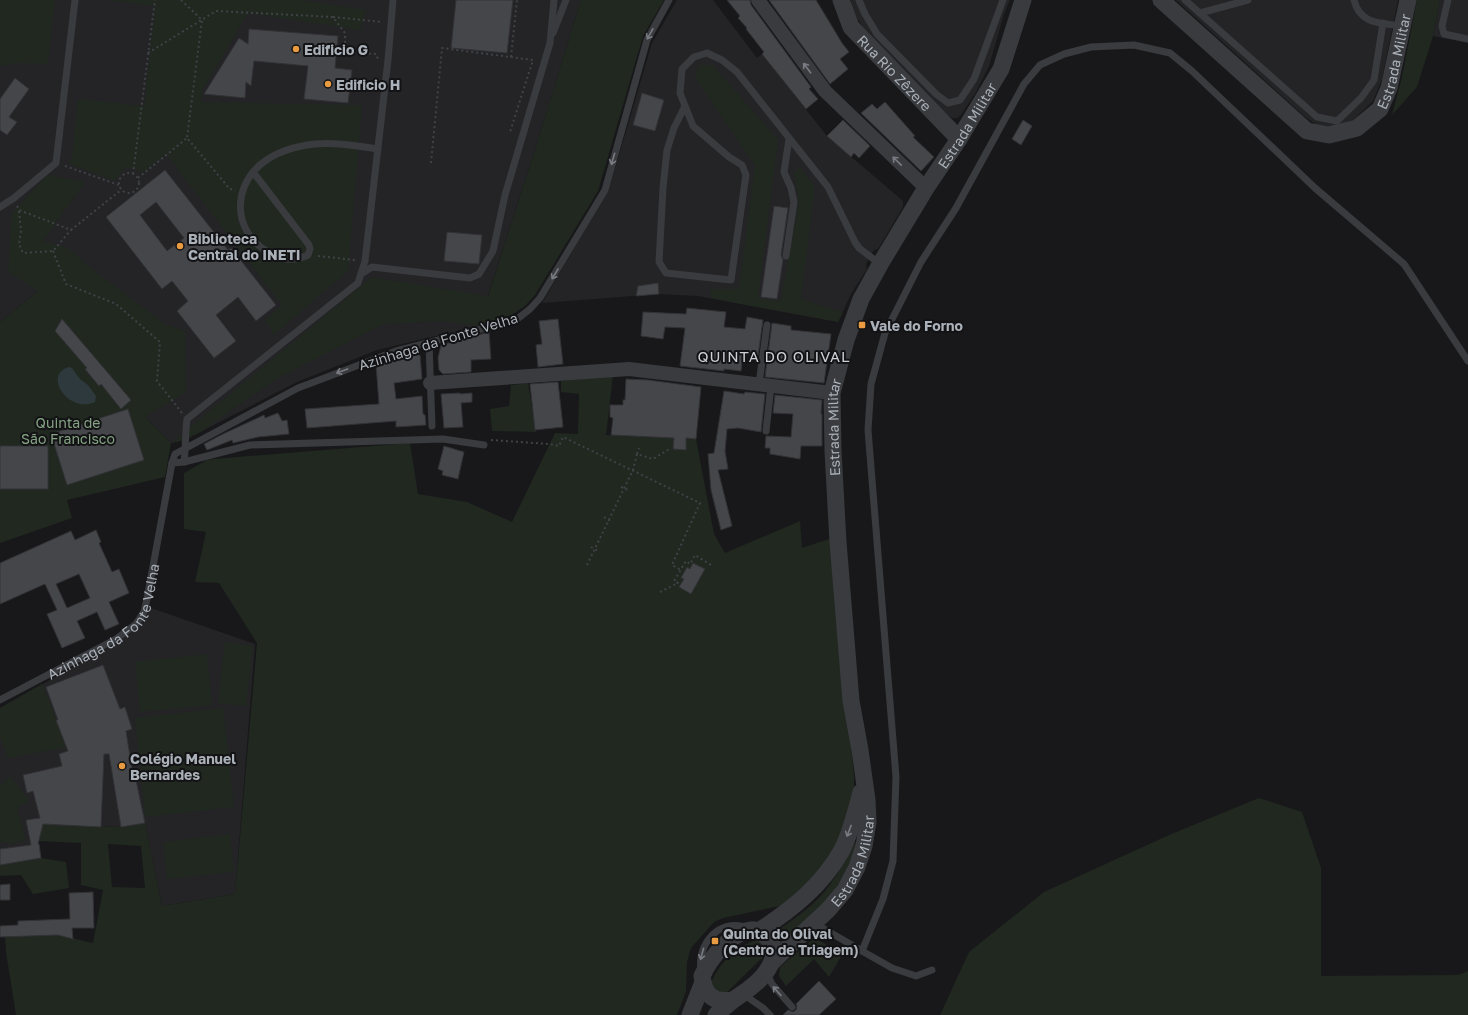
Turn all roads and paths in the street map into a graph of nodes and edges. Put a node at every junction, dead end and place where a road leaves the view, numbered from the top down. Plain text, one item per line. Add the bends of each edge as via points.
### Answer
1 (75, 0) edge
2 (154, 0) edge
3 (181, 0) edge
4 (392, 0) edge
5 (517, 0) edge
6 (554, 0) edge
7 (566, 0) edge
8 (669, 0) edge
9 (758, 0) edge
10 (841, 0) edge
11 (859, 0) edge
12 (1003, 0) edge
13 (1022, 0) edge
14 (1161, 0) edge
15 (1185, 0) edge
16 (1248, 0) edge
17 (1354, 0) edge
18 (1408, 0) edge
19 (1448, 0) edge
20 (1200, 13) junction
21 (333, 17) junction
22 (202, 20) junction
23 (390, 22) junction
24 (1383, 23) junction
25 (1403, 26) junction
26 (1468, 39) edge
27 (550, 43) junction
28 (148, 54) junction
29 (511, 57) junction
30 (388, 60) junction
31 (685, 106) junction
32 (510, 132) dead end
33 (187, 138) junction
34 (789, 139) junction
35 (959, 139) junction
36 (378, 148) junction
37 (56, 163) junction
38 (431, 163) dead end
39 (253, 172) junction
40 (134, 174) junction
41 (138, 178) junction
42 (119, 185) junction
43 (926, 188) junction
44 (122, 190) junction
45 (241, 195) junction
46 (14, 198) junction
47 (0, 207) edge
48 (19, 210) junction
49 (71, 230) junction
50 (53, 250) junction
51 (308, 255) junction
52 (786, 256) dead end
53 (364, 261) junction
54 (880, 264) junction
55 (361, 274) junction
56 (767, 325) dead end
57 (429, 343) junction
58 (1468, 361) edge
59 (430, 383) junction
60 (765, 385) junction
61 (832, 393) junction
62 (187, 419) junction
63 (432, 426) dead end
64 (766, 432) dead end
65 (484, 445) joint
66 (186, 448) junction
67 (639, 448) dead end
68 (671, 448) dead end
69 (637, 454) junction
70 (172, 462) junction
71 (184, 462) junction
72 (633, 470) junction
73 (621, 486) dead end
74 (624, 488) junction
75 (628, 490) dead end
76 (604, 517) dead end
77 (608, 519) junction
78 (612, 522) dead end
79 (590, 547) dead end
80 (594, 549) junction
81 (598, 551) dead end
82 (587, 565) dead end
83 (711, 565) dead end
84 (681, 570) junction
85 (660, 592) dead end
86 (0, 700) edge
87 (864, 780) junction
88 (814, 923) junction
89 (756, 930) junction
90 (862, 951) junction
91 (769, 967) junction
92 (932, 970) dead end
93 (702, 979) junction
94 (738, 997) junction
95 (792, 1007) dead end
96 (690, 1015) edge
97 (716, 1015) edge
98 (770, 1015) edge

1 - 37 lane
2 - 28 path
3 - 22 path
4 - 23 lane
5 - 29 path
6 - 27 lane
7 - 27 lane
8 -> 57 lane, Azinhaga da Fonte Velha via 647,40 605,190 540,298 516,320
43 -> 9 street via 824,91
10 - 35 street, Rua Rio Zêzere via 851,28
11 - 12 lane via 877,34 948,103 960,100 974,79
13 - 35 street, Estrada Militar via 1001,69
14 - 25 street, Estrada Militar via 1307,131 1329,135 1357,128 1380,109 1389,88
15 - 20 lane
16 - 20 lane
17 - 24 lane via 1362,16
18 - 25 street, Estrada Militar
19 - 26 lane via 1442,26 1444,34
20 - 24 lane via 1317,117 1337,121 1361,98 1374,80
21 - 22 path via 216,11
21 - 23 path
21 - 30 path via 345,33 345,52 376,54 378,59
22 - 28 path
22 - 33 path
23 - 30 lane
24 - 25 lane
27 - 55 lane via 505,195 493,251 479,274 470,278 372,267
28 - 40 path
29 - 32 path via 533,60
29 - 38 path via 442,48
30 - 36 lane
31 - 31 lane via 693,126 742,165 746,175 731,280 666,273 659,262 667,150
31 - 34 lane via 680,92 682,69 694,57 707,53 722,60 737,72
33 - 41 path
33 - 45 path via 229,188
34 - 52 lane via 784,172 794,202
34 - 54 lane via 828,187 855,242
35 - 43 street, Estrada Militar
36 - 39 lane via 315,144 293,148 273,156
36 - 53 lane
37 - 42 path
37 - 46 lane
39 - 45 lane
39 - 51 lane via 309,245
40 - 41 path
40 - 42 path via 121,176
41 - 44 path via 139,185 135,191 128,193
42 - 44 path
43 - 54 street, Estrada Militar
44 - 49 path
45 - 51 lane via 243,224 256,244 279,258 294,260
46 - 47 lane
46 - 48 path
48 - 49 path
48 - 50 path via 19,244 23,253
49 - 50 path
50 - 62 path via 66,284 116,304 160,342 157,381
51 - 53 path
53 - 55 lane
54 - 61 street, Estrada Militar via 852,321
55 - 62 lane via 358,283
56 - 60 lane
57 - 59 lane
57 -> 66 lane, Azinhaga da Fonte Velha via 396,351 298,388
58 - 90 lane via 1404,264 1315,188 1170,53 1134,45 1091,47 1064,54 1040,65 1024,84 956,208 921,262 885,333 871,384 868,430 896,778 893,861 884,899
59 - 60 street via 629,369
59 - 63 lane
60 - 61 street
60 - 64 lane
61 - 87 street, Estrada Militar via 838,542 847,653 851,701
62 - 66 lane
65 - 71 lane via 443,439 250,445
65 - 72 path via 485,439 559,446 563,437
66 - 70 lane, Azinhaga da Fonte Velha via 175,454
66 - 71 lane
67 - 69 path
68 - 69 path via 653,459
69 - 72 path
70 - 71 lane
70 - 86 lane, Azinhaga da Fonte Velha via 148,599 144,612 136,624 116,639
72 - 74 path
72 - 84 path via 700,503 672,565
73 - 74 path
74 - 75 path
74 - 77 path
76 - 77 path
77 - 78 path
77 - 80 path
79 - 80 path
80 - 81 path
80 - 82 path
83 - 84 path via 695,555 690,564 686,561
84 - 85 path via 674,581 678,583
87 - 88 street, Estrada Militar via 868,822 864,846 845,890
87 -> 89 street, Estrada Militar via 855,817 842,850 822,880 796,905
88 - 90 lane
88 - 91 street, Estrada Militar
89 - 91 street via 766,936 775,949
89 - 93 street, Estrada Militar via 745,931 722,947 712,958
90 - 92 lane via 892,968 916,976
91 - 94 street, Estrada Militar via 753,986
95 -> 91 lane via 772,984
93 - 94 street via 706,991 715,999 724,1001
93 - 96 street, Estrada Militar
94 - 97 street, Estrada Militar
94 - 98 lane via 763,1008

